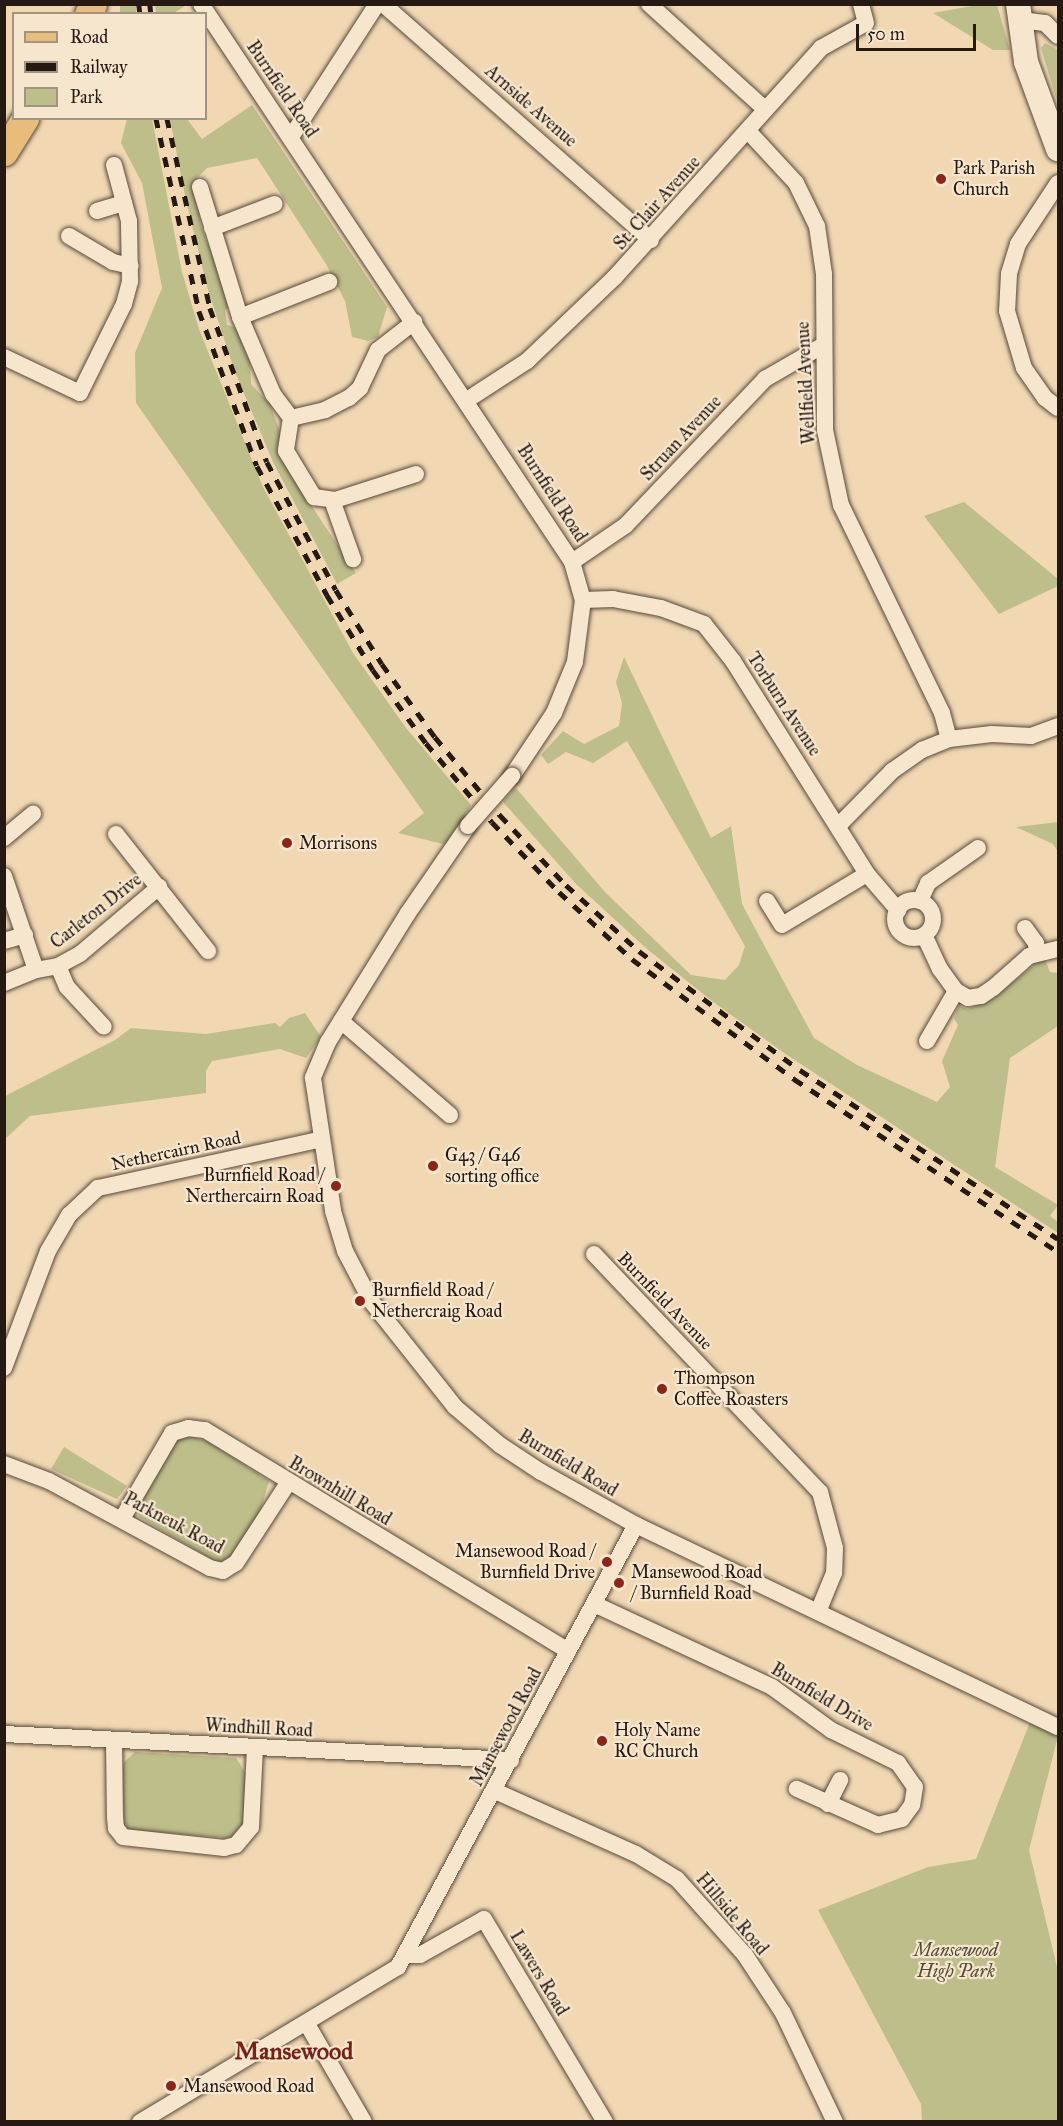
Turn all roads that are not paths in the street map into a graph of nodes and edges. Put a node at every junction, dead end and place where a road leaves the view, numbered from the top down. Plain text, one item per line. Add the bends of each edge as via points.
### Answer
1 (377, 4) edge
2 (383, 4) edge
3 (649, 4) edge
4 (861, 4) edge
5 (1023, 10) edge
6 (207, 13) edge
7 (1059, 36) edge
8 (765, 109) junction
9 (24, 120) edge
10 (748, 131) junction
11 (291, 137) junction
12 (1059, 149) edge
13 (4, 152) edge
14 (114, 165) dead end
15 (1059, 183) edge
16 (200, 187) dead end
17 (124, 203) junction
18 (275, 204) dead end
19 (97, 211) dead end
20 (212, 228) junction
21 (69, 236) dead end
22 (651, 240) junction
23 (131, 266) junction
24 (329, 282) dead end
25 (240, 316) junction
26 (414, 322) junction
27 (822, 346) junction
28 (4, 357) edge
29 (466, 400) junction
30 (1059, 408) edge
31 (291, 418) junction
32 (416, 474) dead end
33 (332, 500) junction
34 (353, 559) dead end
35 (572, 562) junction
36 (583, 600) junction
37 (1059, 726) edge
38 (949, 739) junction
39 (33, 814) dead end
40 (838, 826) junction
41 (116, 834) dead end
42 (4, 838) edge
43 (978, 848) dead end
44 (867, 874) junction
45 (4, 876) edge
46 (159, 886) junction
47 (920, 901) junction
48 (767, 902) dead end
49 (898, 910) junction
50 (1025, 928) dead end
51 (25, 935) junction
52 (924, 935) junction
53 (4, 941) edge
54 (1059, 949) edge
55 (208, 951) dead end
56 (1036, 953) junction
57 (58, 966) junction
58 (36, 970) junction
59 (4, 983) edge
60 (956, 991) junction
61 (341, 1021) junction
62 (104, 1027) dead end
63 (927, 1041) dead end
64 (450, 1115) dead end
65 (322, 1139) junction
66 (594, 1254) dead end
67 (4, 1368) edge
68 (4, 1464) edge
69 (288, 1483) junction
70 (123, 1517) junction
71 (636, 1525) junction
72 (594, 1604) junction
73 (818, 1612) junction
74 (568, 1651) junction
75 (1059, 1727) edge
76 (4, 1734) edge
77 (114, 1740) junction
78 (255, 1748) junction
79 (511, 1760) junction
80 (840, 1780) dead end
81 (796, 1789) dead end
82 (495, 1791) junction
83 (828, 1804) junction
84 (406, 1955) junction
85 (307, 2024) junction
86 (140, 2121) edge
87 (364, 2121) edge
88 (605, 2121) edge
89 (835, 2121) edge

1 - 11 street
2 - 22 street, Arnside Avenue
3 - 8 street
4 - 8 street, St. Clair Avenue via 866,23 821,48
5 - 7 street
5 - 12 street via 1026,62
6 - 11 street, Burnfield Road
8 - 10 street, St. Clair Avenue
9 - 13 main road
10 - 22 street, St. Clair Avenue
10 - 27 street, Wellfield Avenue via 796,183 817,226 824,274
11 - 26 street, Burnfield Road
14 - 17 street
15 - 30 street via 1018,244 1009,274 1007,311 1024,368 1045,398
16 - 20 street
17 - 19 street
17 - 23 street
18 - 20 street
20 - 25 street
21 - 23 street via 113,262
22 - 29 street, St. Clair Avenue via 526,361
23 - 28 street via 124,304 80,393
24 - 25 street
25 - 31 street via 269,387
26 - 29 street, Burnfield Road
26 - 31 street via 378,350 360,388 349,398 325,410
27 - 35 street, Struan Avenue via 765,379 626,525
27 - 38 street, Wellfield Avenue via 825,430 841,505 942,713
29 - 35 street, Burnfield Road
31 - 33 street via 286,451 314,497
32 - 33 street
33 - 34 street
35 - 36 street, Burnfield Road
36 - 40 street, Torburn Avenue via 613,599 661,608 704,624 733,661
36 - 61 street, Burnfield Road, bridge via 575,662 554,713 512,776 468,826
37 - 38 street via 1031,736 992,734
38 - 40 street via 922,750 892,771
39 - 42 street
40 - 44 street, Torburn Avenue
41 - 46 street, Carleton Drive
43 - 47 street via 928,883
44 - 48 street via 782,925
44 - 49 street, Torburn Avenue
45 - 51 street
46 - 55 street, Carleton Drive
46 - 57 street, Carleton Drive via 80,954
47 - 49 street via 907,902
47 - 52 street via 933,914 932,926
49 - 52 street via 896,921 901,932 912,938
50 - 56 street via 1036,943
51 - 53 street
51 - 58 street
52 - 60 street
54 - 56 street
56 - 60 street via 981,996 968,998
57 - 58 street, Carleton Drive
57 - 62 street, Carleton Drive via 67,987
58 - 59 street, Carleton Drive
60 - 63 street
61 - 64 street
61 - 65 street, Burnfield Road via 313,1078
65 - 67 street, Nethercairn Road via 98,1188 69,1215 48,1251
65 - 71 street, Burnfield Road via 333,1211 345,1251 371,1301 413,1357 455,1407 500,1445
66 - 73 street, Burnfield Avenue via 820,1492 835,1548 834,1573
68 - 70 street, Parkneuk Road via 49,1480
69 - 70 street, Parkneuk Road via 236,1563 223,1570 210,1568
69 - 70 street, Brownhill Road via 205,1430 188,1428 172,1433
69 - 74 street, Brownhill Road
71 - 72 street, Mansewood Road
71 - 73 street, Burnfield Road
72 - 74 street, Mansewood Road
72 - 83 street, Burnfield Drive via 772,1687 831,1730 898,1763 915,1787 912,1805 902,1819 888,1825 868,1823
73 - 75 street, Burnfield Road
74 - 79 street, Mansewood Road
76 - 77 street, Windhill Road
77 - 78 street, Windhill Road
77 - 78 street via 116,1828 123,1837 224,1848 236,1845 251,1827
78 - 79 street, Windhill Road
79 - 82 street, Mansewood Road
80 - 83 street
81 - 83 street, Burnfield Drive
82 - 84 street, Mansewood Road
82 - 89 street, Hillside Road via 636,1854 677,1879 745,1955 783,2013
84 - 85 street, Mansewood Road via 382,1979
84 - 88 street, Lawers Road via 420,1955 484,1920
85 - 86 street, Mansewood Road
85 - 87 street

